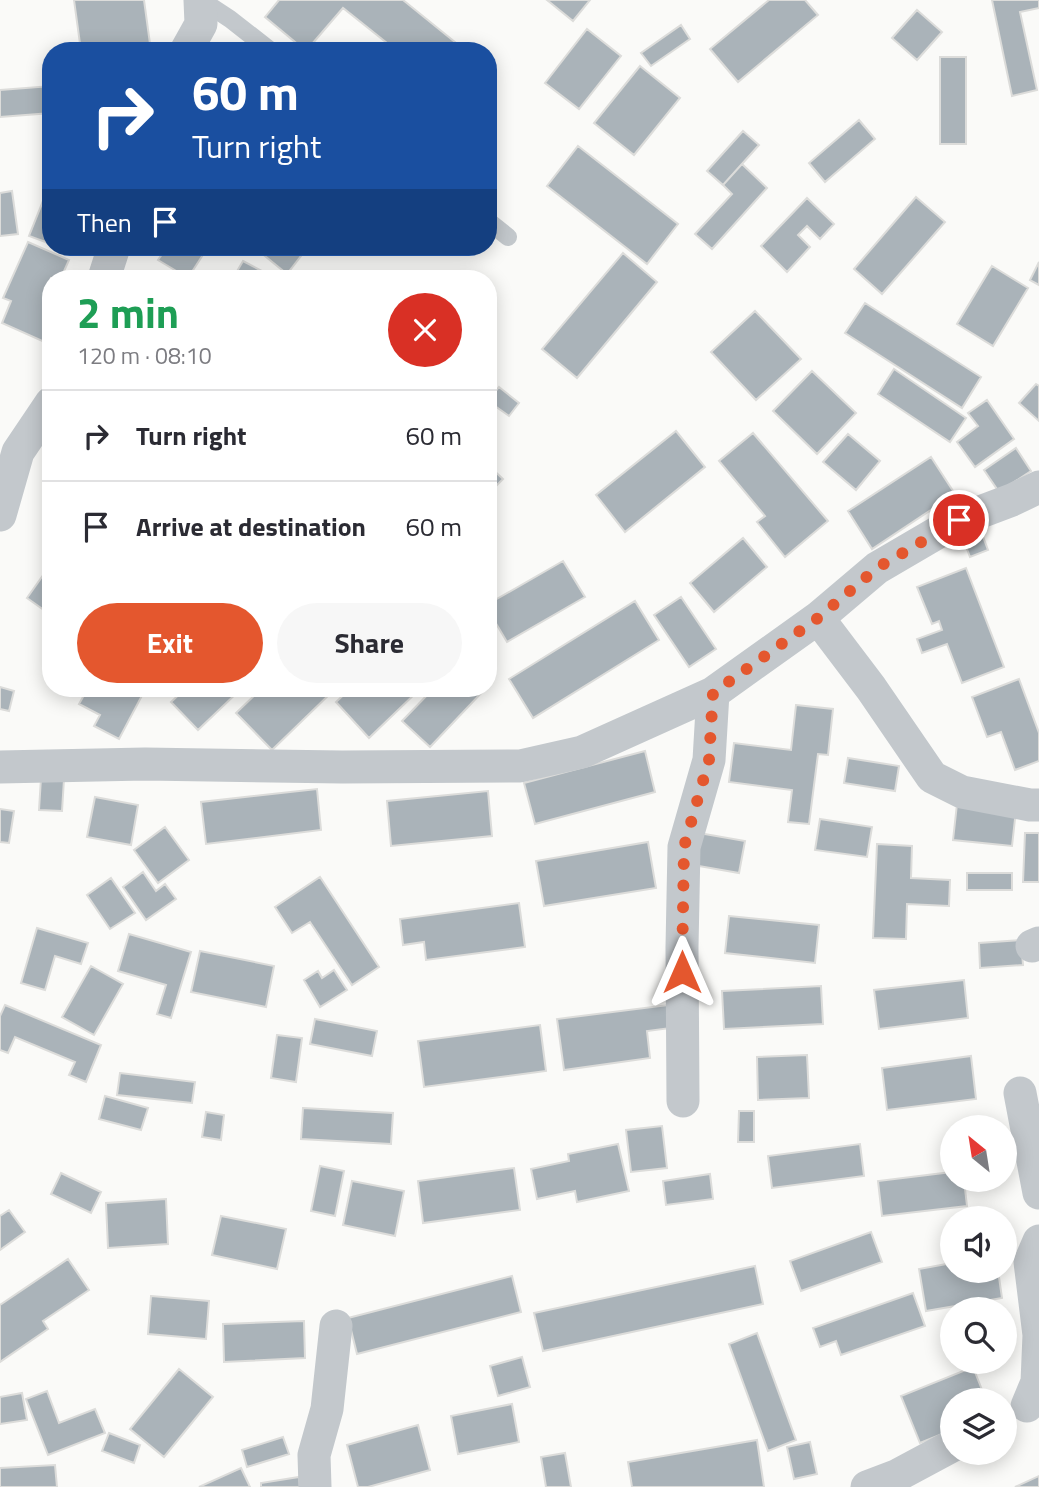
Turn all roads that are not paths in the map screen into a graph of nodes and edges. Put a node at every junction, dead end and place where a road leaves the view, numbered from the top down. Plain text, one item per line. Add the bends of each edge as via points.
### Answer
1 (201, 0) edge
2 (191, 42) edge
3 (259, 42) edge
4 (497, 228) edge
5 (508, 236) dead end
6 (42, 417) edge
7 (1039, 487) edge
8 (0, 515) edge
9 (818, 618) junction
10 (713, 693) junction
11 (0, 767) edge
12 (1039, 805) edge
13 (1020, 1093) dead end
14 (682, 1101) dead end
15 (1039, 1193) edge
16 (1039, 1241) edge
17 (336, 1326) dead end
18 (1023, 1408) edge
19 (940, 1452) edge
20 (315, 1487) edge
21 (867, 1487) edge

1 - 2 street via 201,24
1 - 3 lane
4 - 5 lane
6 - 8 street via 19,452
7 - 9 street via 959,520 877,568
9 - 10 street
9 - 12 street via 932,777 962,792
10 - 11 street via 582,752 520,766
10 - 14 street via 709,760 684,847
13 - 15 street
16 - 18 street via 1030,1262 1039,1335 1037,1382
17 - 20 street via 327,1409 314,1455
19 - 21 street

